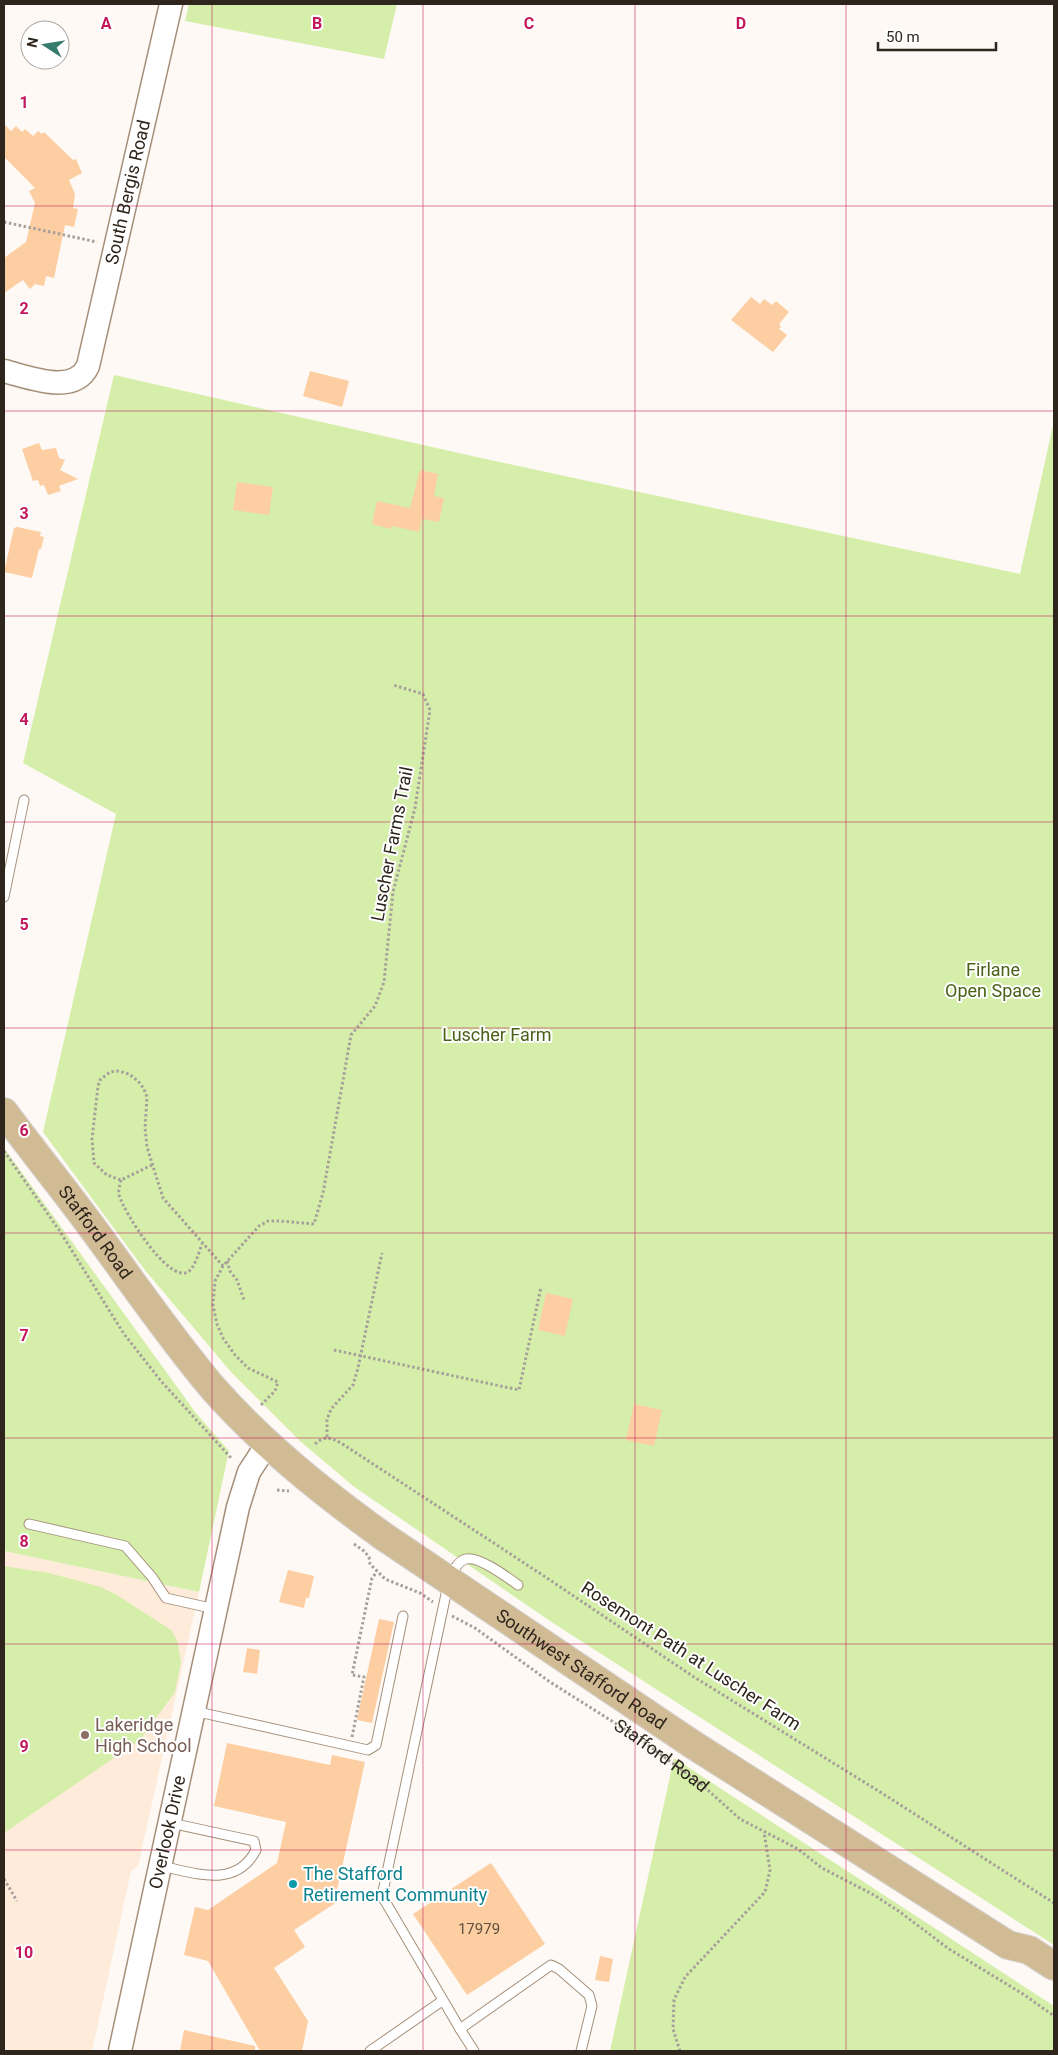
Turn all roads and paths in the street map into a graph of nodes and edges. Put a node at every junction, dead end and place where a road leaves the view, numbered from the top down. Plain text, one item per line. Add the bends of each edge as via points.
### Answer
1 (171, 4) edge
2 (4, 222) edge
3 (115, 246) junction
4 (4, 371) edge
5 (393, 685) dead end
6 (24, 800) dead end
7 (4, 897) edge
8 (4, 1112) edge
9 (4, 1151) edge
10 (152, 1165) junction
11 (121, 1180) junction
12 (202, 1244) junction
13 (382, 1253) dead end
14 (227, 1261) junction
15 (223, 1266) junction
16 (541, 1287) dead end
17 (244, 1300) dead end
18 (334, 1350) dead end
19 (186, 1354) joint
20 (360, 1356) junction
21 (261, 1405) dead end
22 (327, 1437) junction
23 (268, 1443) junction
24 (315, 1444) dead end
25 (232, 1459) dead end
26 (277, 1490) dead end
27 (289, 1492) dead end
28 (29, 1524) dead end
29 (349, 1539) dead end
30 (377, 1572) junction
31 (449, 1580) junction
32 (518, 1585) dead end
33 (216, 1609) junction
34 (443, 1609) junction
35 (403, 1616) dead end
36 (194, 1711) junction
37 (350, 1746) junction
38 (170, 1823) junction
39 (764, 1832) junction
40 (160, 1866) junction
41 (4, 1878) edge
42 (17, 1902) dead end
43 (1054, 1903) edge
44 (1008, 1945) junction
45 (1054, 1966) edge
46 (1054, 1984) edge
47 (442, 2001) junction
48 (1054, 2016) edge
49 (460, 2029) junction
50 (120, 2051) edge
51 (370, 2051) edge
52 (474, 2051) edge
53 (582, 2051) edge
54 (680, 2051) edge

1 - 3 street, South Bergis Road
2 - 3 path
3 - 4 street, South Bergis Road via 85,372 68,382 57,383
5 - 14 path, Luscher Farms Trail via 423,694 430,710 415,808 392,892 384,982 375,1006 351,1035 323,1193 314,1224 268,1221 259,1226
6 - 7 lane
8 - 19 main road, Stafford Road
9 - 25 path via 124,1334
10 - 11 path
10 - 11 path via 145,1128 147,1097 144,1089 129,1074 110,1072 100,1080 92,1155 99,1169
10 - 12 path via 163,1198
11 - 12 path via 119,1195 137,1229 171,1270 187,1272
12 - 15 path
13 - 20 path
14 - 15 path
14 - 17 path
15 - 21 path via 212,1298 223,1338 248,1368 278,1382 275,1391
16 - 20 path via 519,1390
18 - 20 path
19 - 23 main road, Southwest Stafford Road via 213,1387
20 - 22 path via 352,1385 331,1409
22 - 24 path
22 - 43 path, Rosemont Path at Luscher Farm via 341,1443 694,1677
23 - 31 main road, Southwest Stafford Road via 358,1518
23 - 33 street, Overlook Drive via 244,1485
26 - 27 path
28 - 33 lane via 125,1546 166,1598
29 - 30 path, Stafford Road via 369,1557
30 - 34 path, Stafford Road
30 - 37 path via 372,1578 352,1675 364,1677
31 - 32 lane via 458,1564 465,1559 474,1559
31 - 34 lane
31 - 44 main road, Southwest Stafford Road via 692,1744
33 - 36 street, Overlook Drive
34 - 39 path, Stafford Road via 634,1735 701,1784 740,1819
34 - 47 lane via 382,1896
35 - 37 lane via 376,1745 368,1750
36 - 37 lane
36 - 38 street, Overlook Drive
38 - 40 street, Overlook Drive
38 - 40 lane via 254,1841 256,1850 250,1862 213,1877
39 - 48 path, Stafford Road via 874,1895
39 - 54 path via 770,1870 765,1892 685,1977 674,2000 673,2028
40 - 50 street, Overlook Drive
41 - 42 path
44 - 45 main road, Southwest Stafford Road via 1029,1950
44 - 46 main road, Southwest Stafford Road via 1022,1963
47 - 49 lane
47 - 51 lane
49 - 52 lane
49 - 53 lane via 552,1965 589,1995 592,2006

